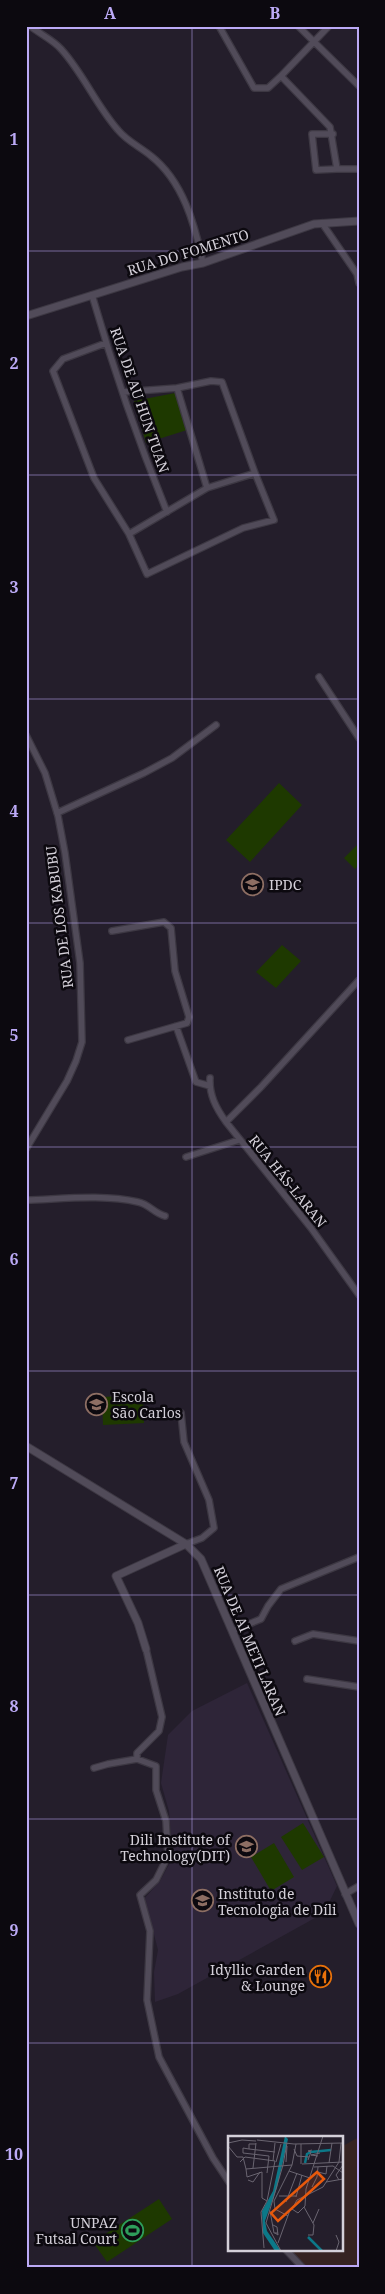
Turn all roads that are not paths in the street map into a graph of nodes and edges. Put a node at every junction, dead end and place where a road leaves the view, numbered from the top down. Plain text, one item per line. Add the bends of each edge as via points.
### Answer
1 (30, 26) edge
2 (219, 26) edge
3 (298, 26) edge
4 (329, 26) edge
5 (314, 42) junction
6 (281, 76) junction
7 (359, 86) edge
8 (333, 134) junction
9 (337, 169) junction
10 (359, 169) edge
11 (359, 221) edge
12 (322, 223) junction
13 (203, 263) junction
14 (359, 282) edge
15 (92, 295) junction
16 (26, 316) edge
17 (106, 343) junction
18 (177, 388) junction
19 (122, 392) junction
20 (255, 473) junction
21 (207, 488) junction
22 (167, 512) junction
23 (129, 534) junction
24 (319, 677) dead end
25 (216, 725) dead end
26 (26, 735) edge
27 (359, 738) edge
28 (57, 813) junction
29 (112, 931) dead end
30 (359, 980) edge
31 (176, 1026) junction
32 (128, 1040) dead end
33 (210, 1078) dead end
34 (210, 1086) junction
35 (226, 1122) junction
36 (238, 1140) junction
37 (26, 1149) edge
38 (186, 1157) dead end
39 (26, 1200) edge
40 (164, 1216) dead end
41 (359, 1295) edge
42 (181, 1413) dead end
43 (26, 1446) edge
44 (186, 1544) junction
45 (359, 1557) edge
46 (232, 1631) junction
47 (294, 1641) dead end
48 (359, 1641) edge
49 (146, 1649) joint
50 (307, 1679) dead end
51 (359, 1687) edge
52 (138, 1760) junction
53 (94, 1768) dead end
54 (359, 1886) edge
55 (345, 1894) junction
56 (359, 1924) edge
57 (228, 2181) edge
58 (288, 2252) edge
59 (303, 2268) edge

1 - 13 street via 60,48 118,130 165,170 195,227
2 - 6 street via 254,88 268,88
3 - 5 street
4 - 5 street
5 - 6 street
5 - 7 street
6 - 8 street
8 - 9 street
8 - 9 street via 312,134 316,170
9 - 10 street
11 - 12 street, RUA DO FOMENTO
12 - 13 street, RUA DO FOMENTO
12 - 14 street
13 - 15 street, RUA DO FOMENTO
15 - 16 street, RUA DO FOMENTO
15 - 17 street, RUA DE AU HUN TUAN
17 - 19 street, RUA DE AU HUN TUAN
17 - 23 street via 63,359 53,371 94,478
18 - 19 street
18 - 20 street via 222,382
18 - 21 street
19 - 22 street, RUA DE AU HUN TUAN
20 - 21 street
20 - 23 street via 274,520 243,528 147,574
21 - 22 street
22 - 23 street
24 - 27 street
25 - 28 street via 165,762
26 - 28 street, RUA DE LOS KABUBU via 45,773
28 - 37 street, RUA DE LOS KABUBU via 80,963 82,1042 67,1081
29 - 31 street via 164,922 171,928 174,971 189,1017 187,1023
30 - 35 street
31 - 32 street
31 - 34 street via 196,1082
33 - 34 street, RUA HÁS-LARAN
34 - 35 street, RUA HÁS-LARAN via 215,1106
35 - 36 street, RUA HÁS-LARAN
36 - 38 street
36 - 41 street, RUA HÁS-LARAN via 311,1228
39 - 40 street via 136,1201
42 - 44 street via 184,1442 209,1500 214,1528 202,1538
43 - 44 street, RUA DE AI METI LARAN
44 - 46 street, RUA DE AI METI LARAN via 201,1559
44 - 49 street via 116,1576
45 - 46 street via 281,1589 261,1619
46 - 55 street, RUA DE AI METI LARAN
47 - 48 street via 313,1634
49 - 52 street via 162,1717 159,1731 137,1753
50 - 51 street
52 - 53 street
52 - 57 street via 156,1766 156,1790 167,1830 168,1856 156,1880 140,1895 150,1931 147,2000 153,2029 159,2057 212,2158
54 - 55 street
55 - 56 street, RUA DE AI METI LARAN
58 - 59 street

